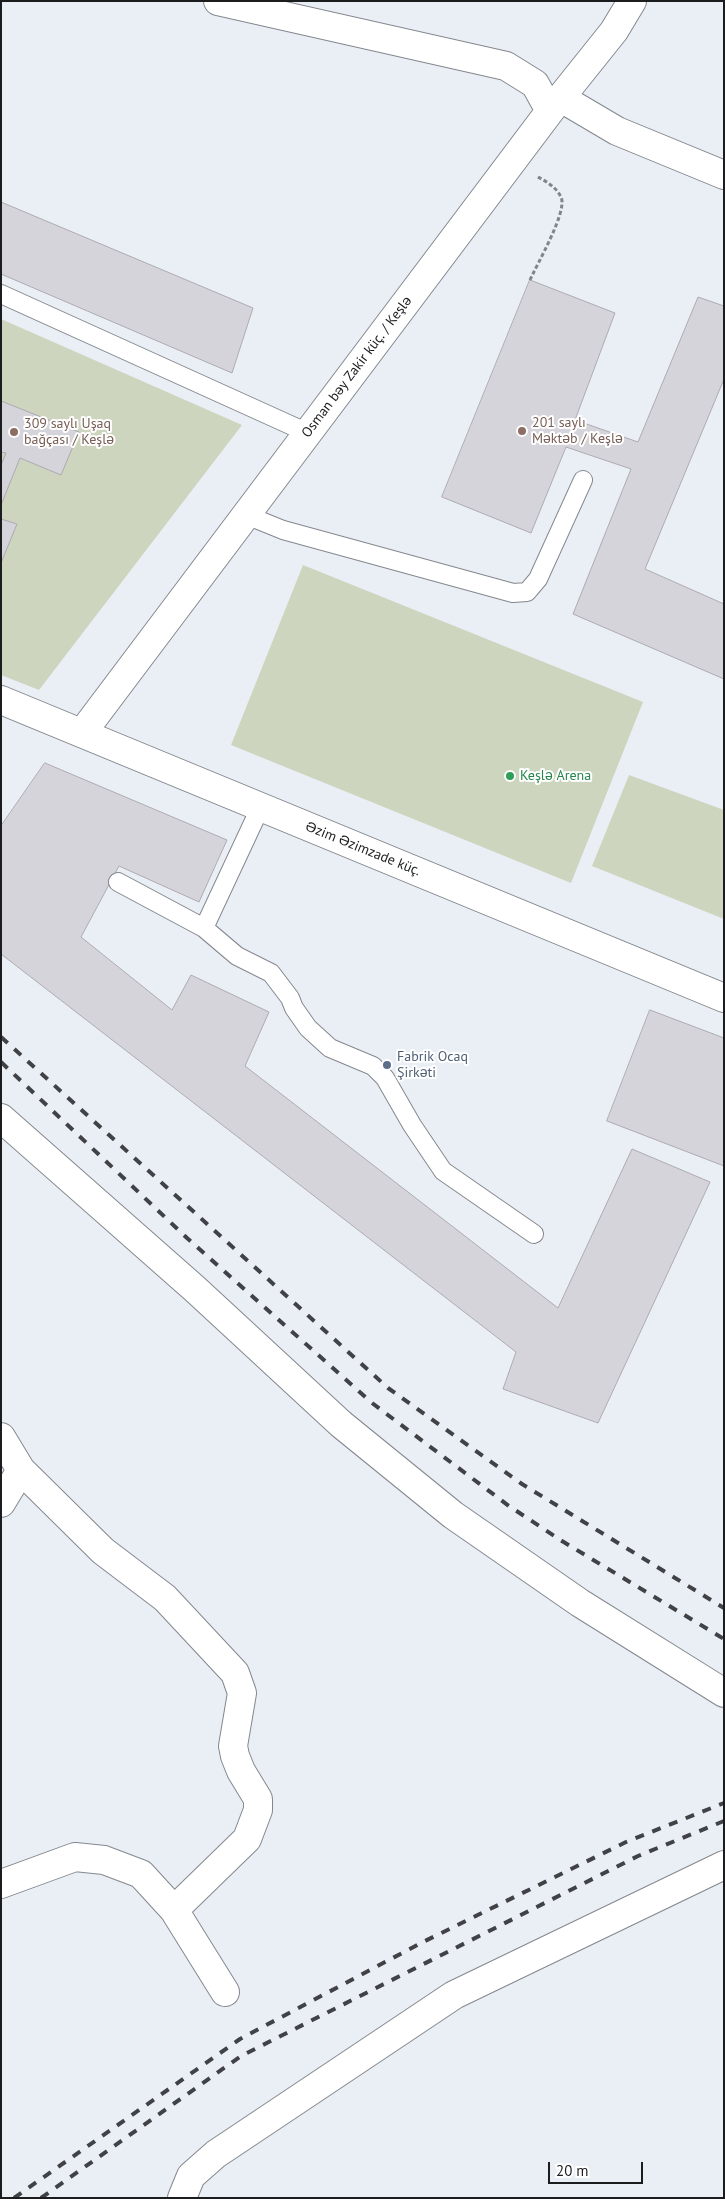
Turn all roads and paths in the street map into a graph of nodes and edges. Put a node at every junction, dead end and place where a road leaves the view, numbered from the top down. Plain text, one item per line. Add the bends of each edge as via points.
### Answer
1 (218, 1) edge
2 (632, 1) edge
3 (555, 104) junction
4 (511, 163) junction
5 (724, 175) edge
6 (530, 280) dead end
7 (1, 294) edge
8 (308, 433) junction
9 (583, 480) dead end
10 (246, 515) junction
11 (1, 700) edge
12 (82, 733) junction
13 (260, 806) junction
14 (118, 882) dead end
15 (204, 928) junction
16 (724, 998) edge
17 (1, 1118) edge
18 (534, 1234) dead end
19 (1, 1436) edge
20 (21, 1470) junction
21 (1, 1503) edge
22 (724, 1693) edge
23 (724, 1865) edge
24 (1, 1884) edge
25 (174, 1910) junction
26 (225, 1992) dead end
27 (182, 2198) edge

1 - 3 street via 506,66 535,84
2 - 3 street, Osman bəy Zakir küç. / Keşlə via 614,31
3 - 4 street, Osman bəy Zakir küç. / Keşlə
3 - 5 street
4 - 6 path via 551,184 562,198 562,211
4 - 8 street, Osman bəy Zakir küç. / Keşlə
7 - 8 lane
8 - 10 street, Osman bəy Zakir küç. / Keşlə
9 - 10 lane via 538,579 527,592 513,594 283,530
10 - 12 street, Osman bəy Zakir küç. / Keşlə
11 - 12 street, Əzim Əzimzade küç.
12 - 13 street, Əzim Əzimzade küç.
13 - 15 lane
13 - 16 street, Əzim Əzimzade küç.
14 - 15 lane
15 - 18 lane via 238,956 271,973 308,1028 330,1048 373,1066 385,1078 443,1171
17 - 22 street via 341,1424 453,1515 580,1603
19 - 20 street
20 - 21 street
20 - 25 street via 103,1551 164,1598 234,1673 240,1686 242,1693 233,1746 258,1799 258,1810 247,1839
23 - 27 street via 454,1995 216,2154 191,2176
24 - 25 street via 75,1857 104,1860 141,1874
25 - 26 street

